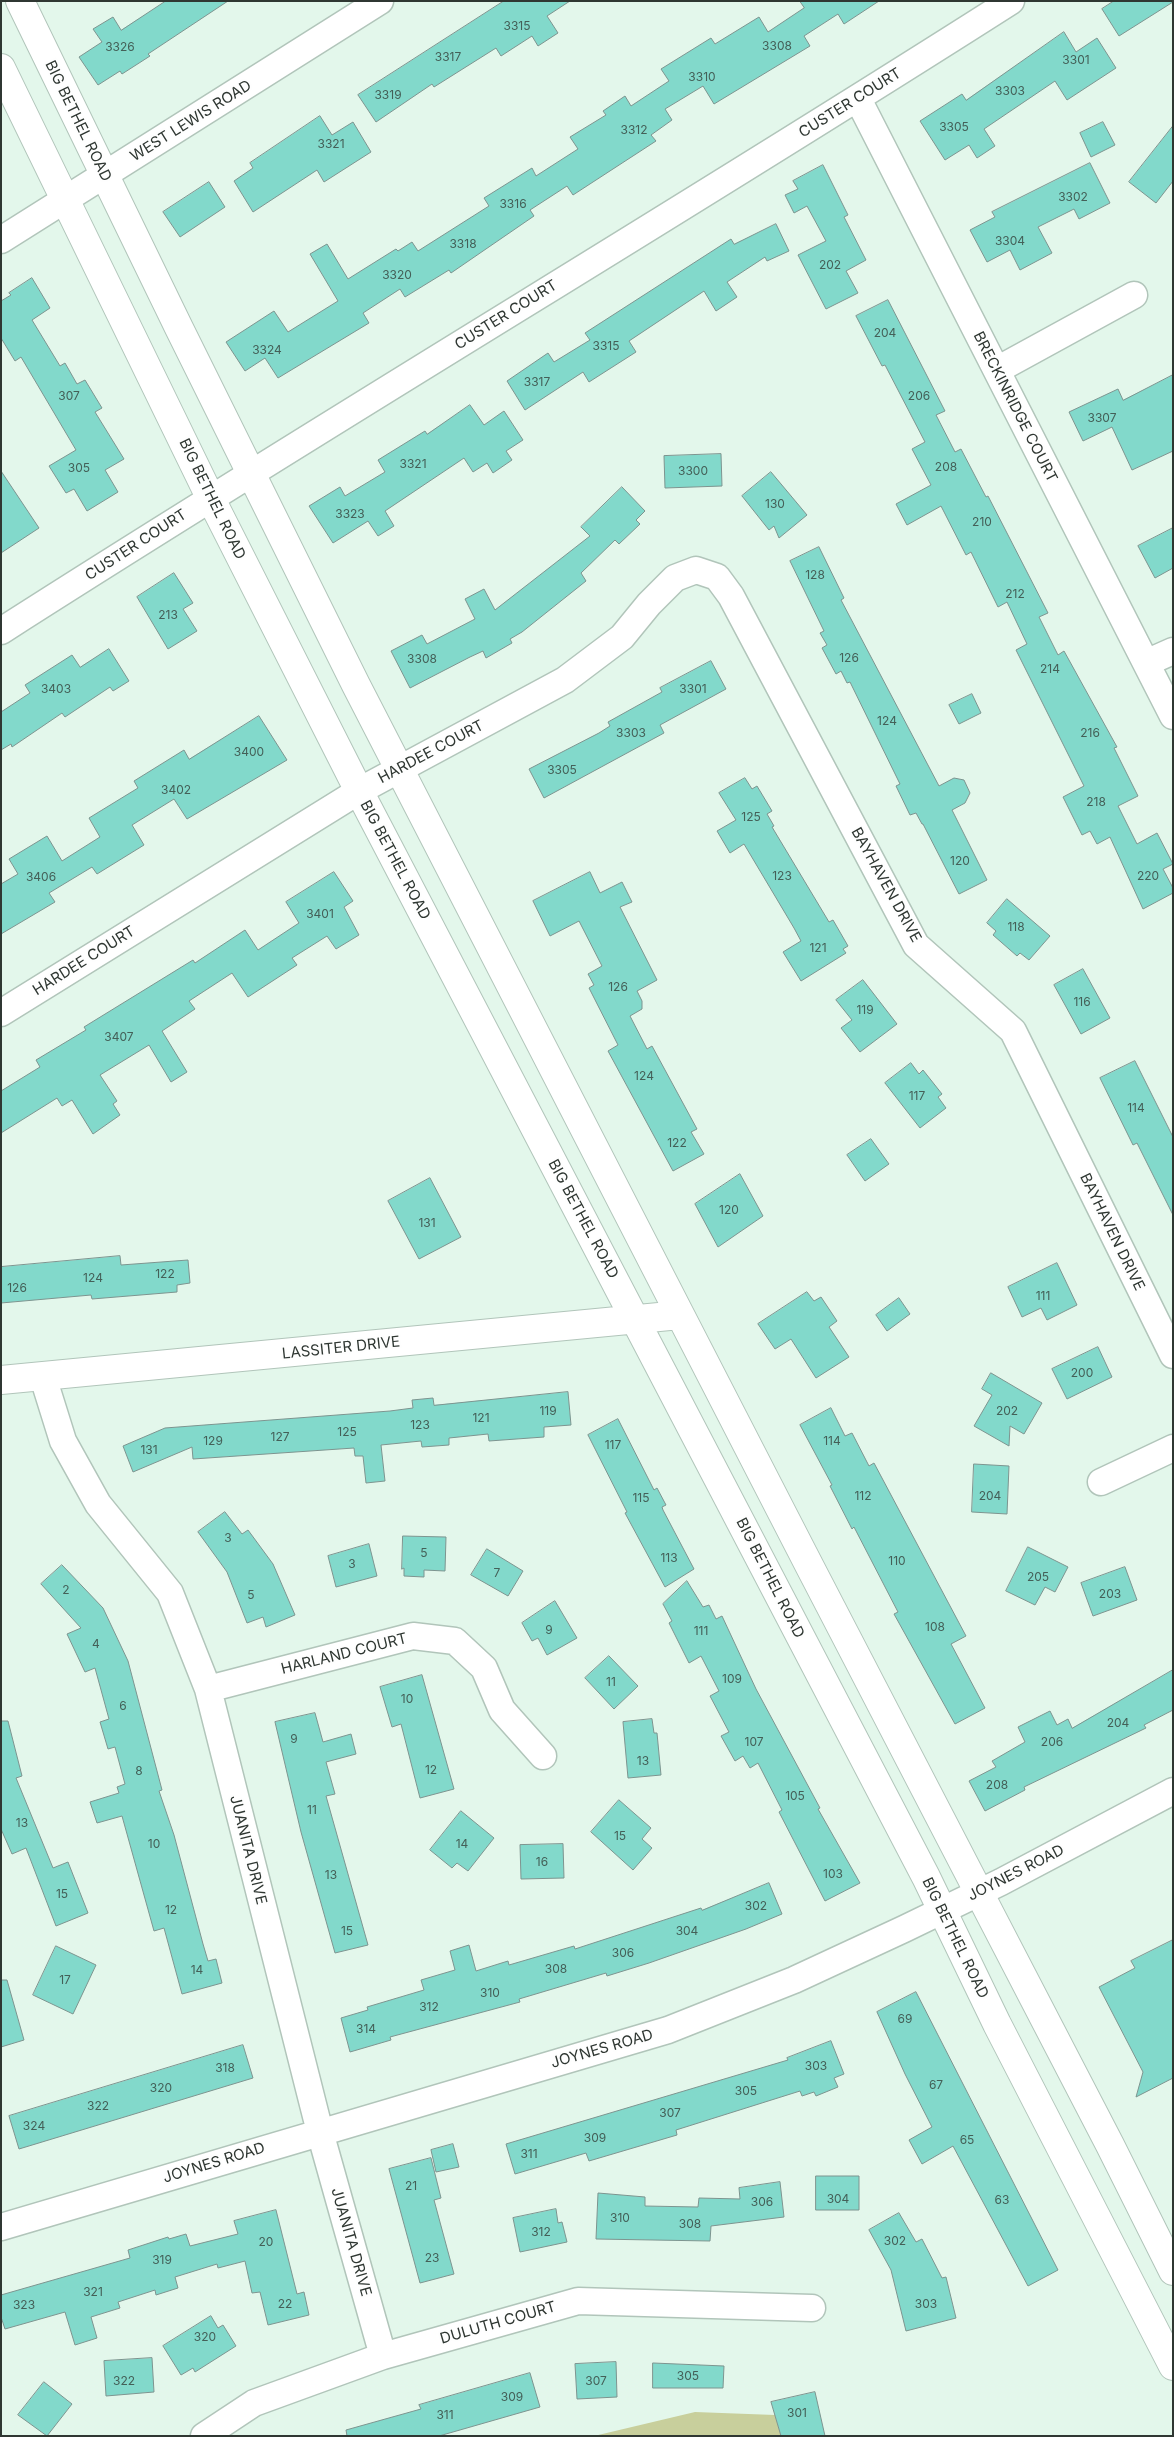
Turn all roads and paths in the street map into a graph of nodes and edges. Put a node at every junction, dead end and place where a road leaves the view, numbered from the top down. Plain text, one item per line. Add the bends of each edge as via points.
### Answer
1 (20, 1) edge
2 (380, 1) edge
3 (1011, 1) edge
4 (1, 68) edge
5 (858, 99) junction
6 (104, 176) junction
7 (66, 200) junction
8 (1, 240) edge
9 (1134, 295) dead end
10 (996, 370) junction
11 (250, 473) junction
12 (210, 497) junction
13 (1, 631) edge
14 (751, 632) joint
15 (1173, 650) edge
16 (1146, 663) junction
17 (1173, 716) edge
18 (399, 769) junction
19 (359, 791) junction
20 (1, 1013) edge
21 (680, 1315) junction
22 (636, 1319) junction
23 (1173, 1354) edge
24 (43, 1377) junction
25 (1, 1380) edge
26 (1173, 1448) edge
27 (1101, 1482) dead end
28 (208, 1689) junction
29 (542, 1756) dead end
30 (1173, 1791) edge
31 (978, 1893) junction
32 (942, 1910) junction
33 (320, 2132) junction
34 (1, 2227) edge
35 (1173, 2271) edge
36 (812, 2308) dead end
37 (383, 2356) junction
38 (1173, 2366) edge
39 (204, 2436) edge

1 - 6 main road, BIG BETHEL ROAD
2 - 6 street, WEST LEWIS ROAD
3 - 5 street, CUSTER COURT
4 - 7 main road, BIG BETHEL ROAD
5 - 10 street, BRECKINRIDGE COURT
5 - 11 street, CUSTER COURT
6 - 7 street, WEST LEWIS ROAD
6 - 11 main road, BIG BETHEL ROAD
7 - 8 street, WEST LEWIS ROAD
7 - 12 main road, BIG BETHEL ROAD
9 - 10 street
10 - 16 street, BRECKINRIDGE COURT
11 - 12 street, CUSTER COURT
11 - 18 main road, BIG BETHEL ROAD
12 - 13 street, CUSTER COURT
12 - 19 main road, BIG BETHEL ROAD
14 - 18 street, HARDEE COURT via 717,577 696,570 675,578 622,637 565,680
14 - 23 street, BAYHAVEN DRIVE via 916,945 1013,1032
15 - 16 street
16 - 17 street, BRECKINRIDGE COURT
18 - 19 street, HARDEE COURT
18 - 21 main road, BIG BETHEL ROAD
19 - 20 street, HARDEE COURT
19 - 22 main road, BIG BETHEL ROAD
21 - 22 main road, LASSITER DRIVE
21 - 31 main road, BIG BETHEL ROAD
22 - 24 main road, LASSITER DRIVE
22 - 32 main road, BIG BETHEL ROAD
24 - 25 main road, LASSITER DRIVE
24 - 28 street, JUANITA DRIVE via 63,1441 98,1504 170,1593
26 - 27 street
28 - 29 street, HARLAND COURT via 413,1636 456,1640 484,1668 502,1710
28 - 33 street, JUANITA DRIVE
30 - 31 street, JOYNES ROAD
31 - 32 street, JOYNES ROAD
31 - 35 main road, BIG BETHEL ROAD
32 - 33 street, JOYNES ROAD via 794,1980 668,2030
32 - 38 main road, BIG BETHEL ROAD
33 - 34 street, JOYNES ROAD
33 - 37 street, JUANITA DRIVE
36 - 37 street, DULUTH COURT via 578,2301
37 - 39 street, DULUTH COURT via 254,2403

